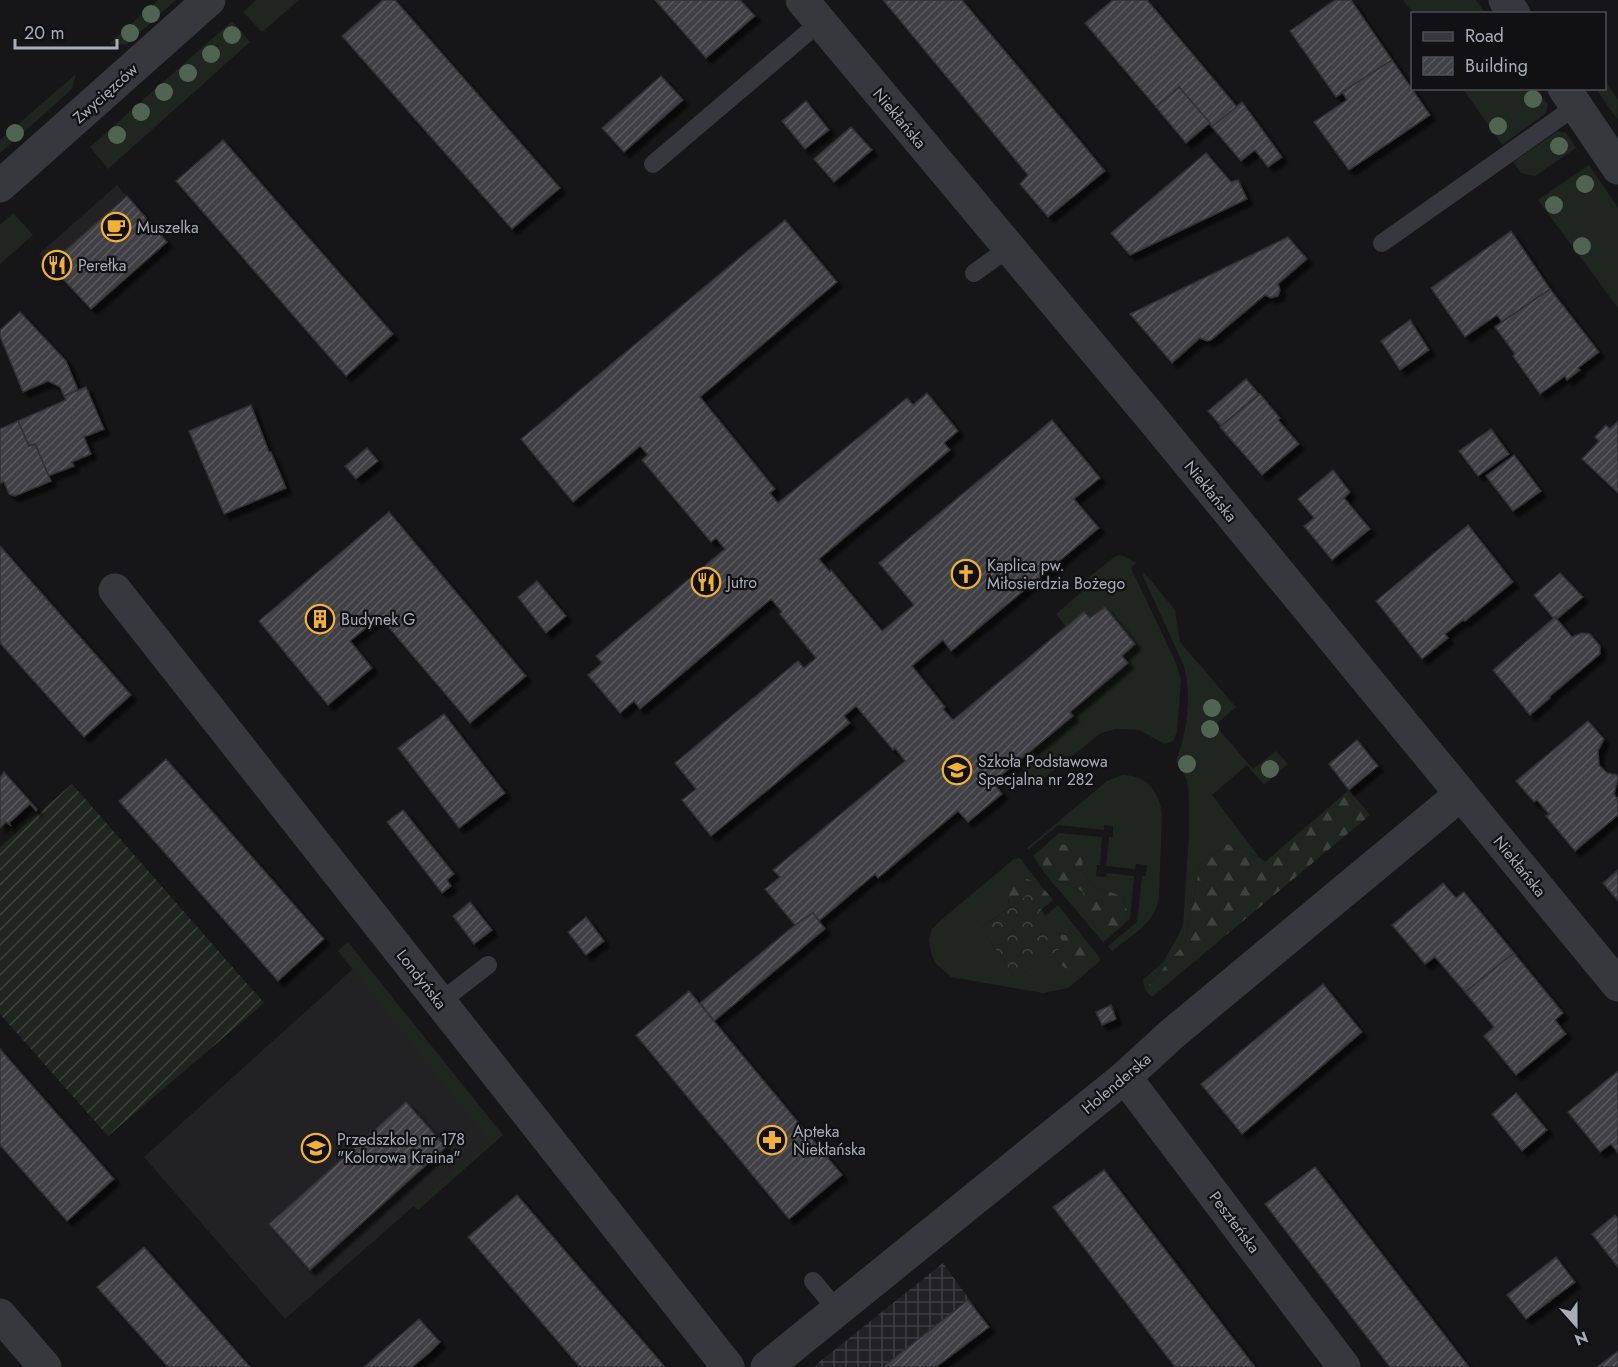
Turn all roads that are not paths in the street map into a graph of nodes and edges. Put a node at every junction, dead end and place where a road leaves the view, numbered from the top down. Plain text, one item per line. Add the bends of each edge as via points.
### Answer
1 (209, 0) edge
2 (811, 11) edge
3 (1570, 97) edge
4 (653, 164) dead end
5 (1618, 168) edge
6 (0, 186) edge
7 (1382, 243) dead end
8 (1009, 248) junction
9 (974, 273) dead end
10 (115, 591) dead end
11 (1461, 794) junction
12 (488, 964) dead end
13 (1618, 985) edge
14 (441, 1002) junction
15 (1125, 1077) junction
16 (813, 1281) dead end
17 (837, 1310) junction
18 (0, 1315) edge
19 (45, 1367) edge
20 (728, 1367) edge
21 (767, 1367) edge
22 (1344, 1367) edge

1 - 6 street, Zwycięzców
2 - 4 lane
2 - 8 street, Niekłańska
3 - 5 street
3 - 7 lane
8 - 9 lane
8 - 11 street, Niekłańska
10 - 14 street, Londyńska
11 - 13 street, Niekłańska
11 - 15 street, Holenderska
12 - 14 lane
14 - 20 street, Londyńska
15 - 17 street, Holenderska
15 - 22 street, Peszteńska
16 - 17 lane
17 - 21 street, Holenderska
18 - 19 street

